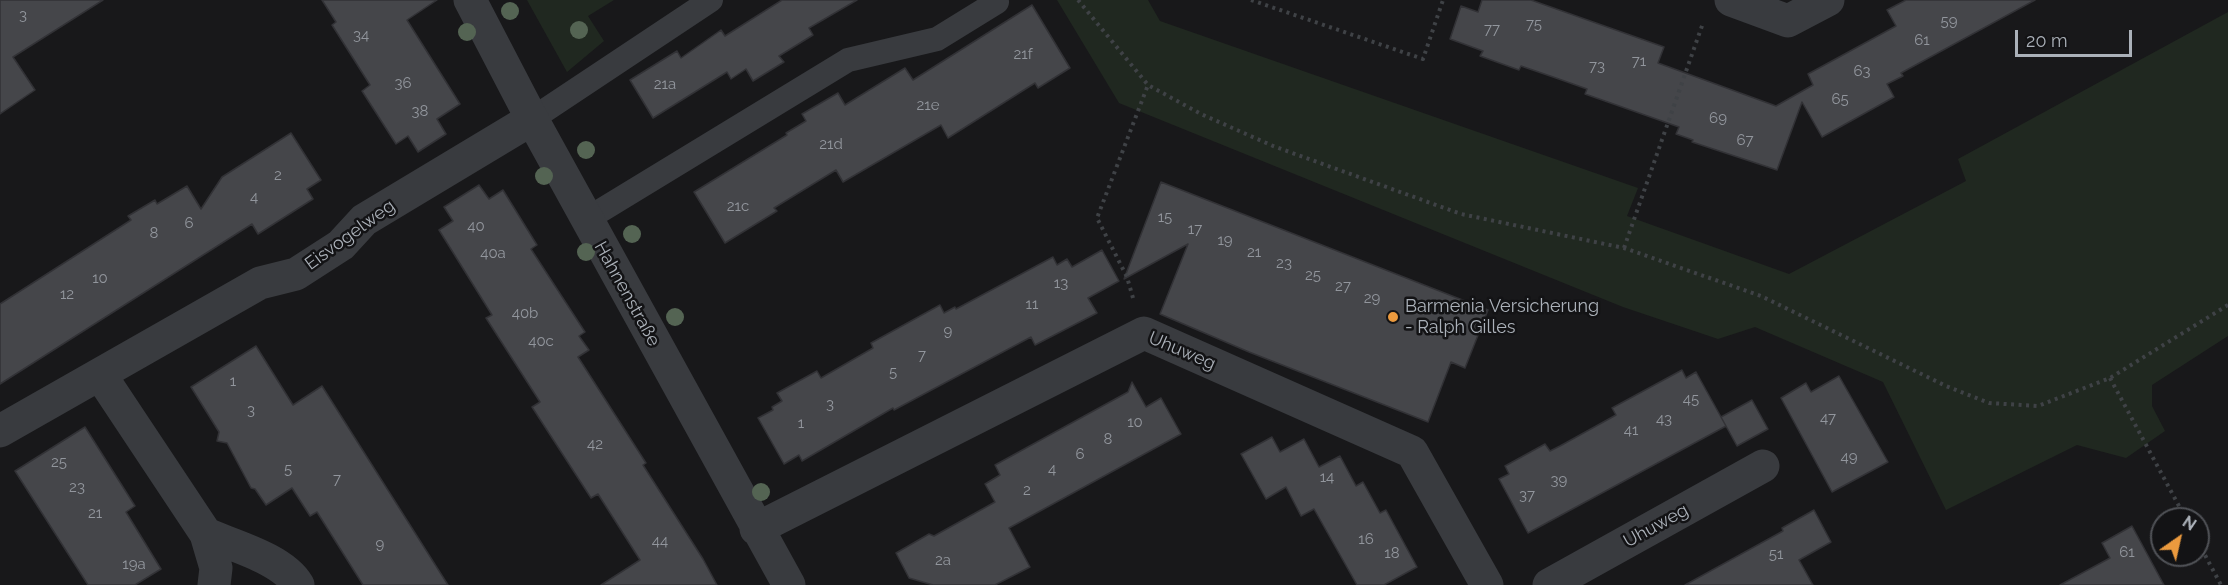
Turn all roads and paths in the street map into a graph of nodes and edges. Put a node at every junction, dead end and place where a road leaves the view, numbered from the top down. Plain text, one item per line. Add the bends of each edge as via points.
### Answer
1 (470, 0) edge
2 (711, 0) edge
3 (1078, 0) edge
4 (1251, 0) edge
5 (1443, 0) edge
6 (1731, 0) edge
7 (1828, 0) edge
8 (997, 2) dead end
9 (1703, 23) dead end
10 (1148, 85) junction
11 (532, 118) junction
12 (587, 219) junction
13 (1624, 248) junction
14 (2228, 305) edge
15 (1144, 333) junction
16 (101, 376) junction
17 (2110, 378) junction
18 (0, 432) edge
19 (1763, 466) dead end
20 (2180, 507) edge
21 (756, 530) junction
22 (206, 534) junction
23 (2210, 564) edge
24 (214, 585) edge
25 (298, 585) edge
26 (789, 585) edge
27 (1487, 585) edge
28 (1549, 585) edge
29 (2221, 585) edge

1 - 11 street, Hahnenstraße
2 - 11 lane
3 - 10 path
4 - 5 path via 1423,59
6 - 7 street via 1788,21
8 - 12 lane via 937,39 848,60
9 - 13 path
10 - 13 path via 1200,114 1273,146 1461,214
10 - 15 path via 1097,218 1127,277
11 - 12 street, Hahnenstraße
11 - 16 street, Eisvogelweg via 364,220 341,246 296,274 260,283
12 - 21 street, Hahnenstraße
13 - 17 path via 1761,296 1989,403 2038,406
14 - 17 path
15 - 21 street, Uhuweg
15 - 27 street, Uhuweg via 1412,452
16 - 18 street, Eisvogelweg
16 - 22 street
17 - 20 path
19 - 28 street, Uhuweg
21 - 26 street, Hahnenstraße
22 - 24 street via 216,568
22 - 25 street via 268,559
23 - 29 path

